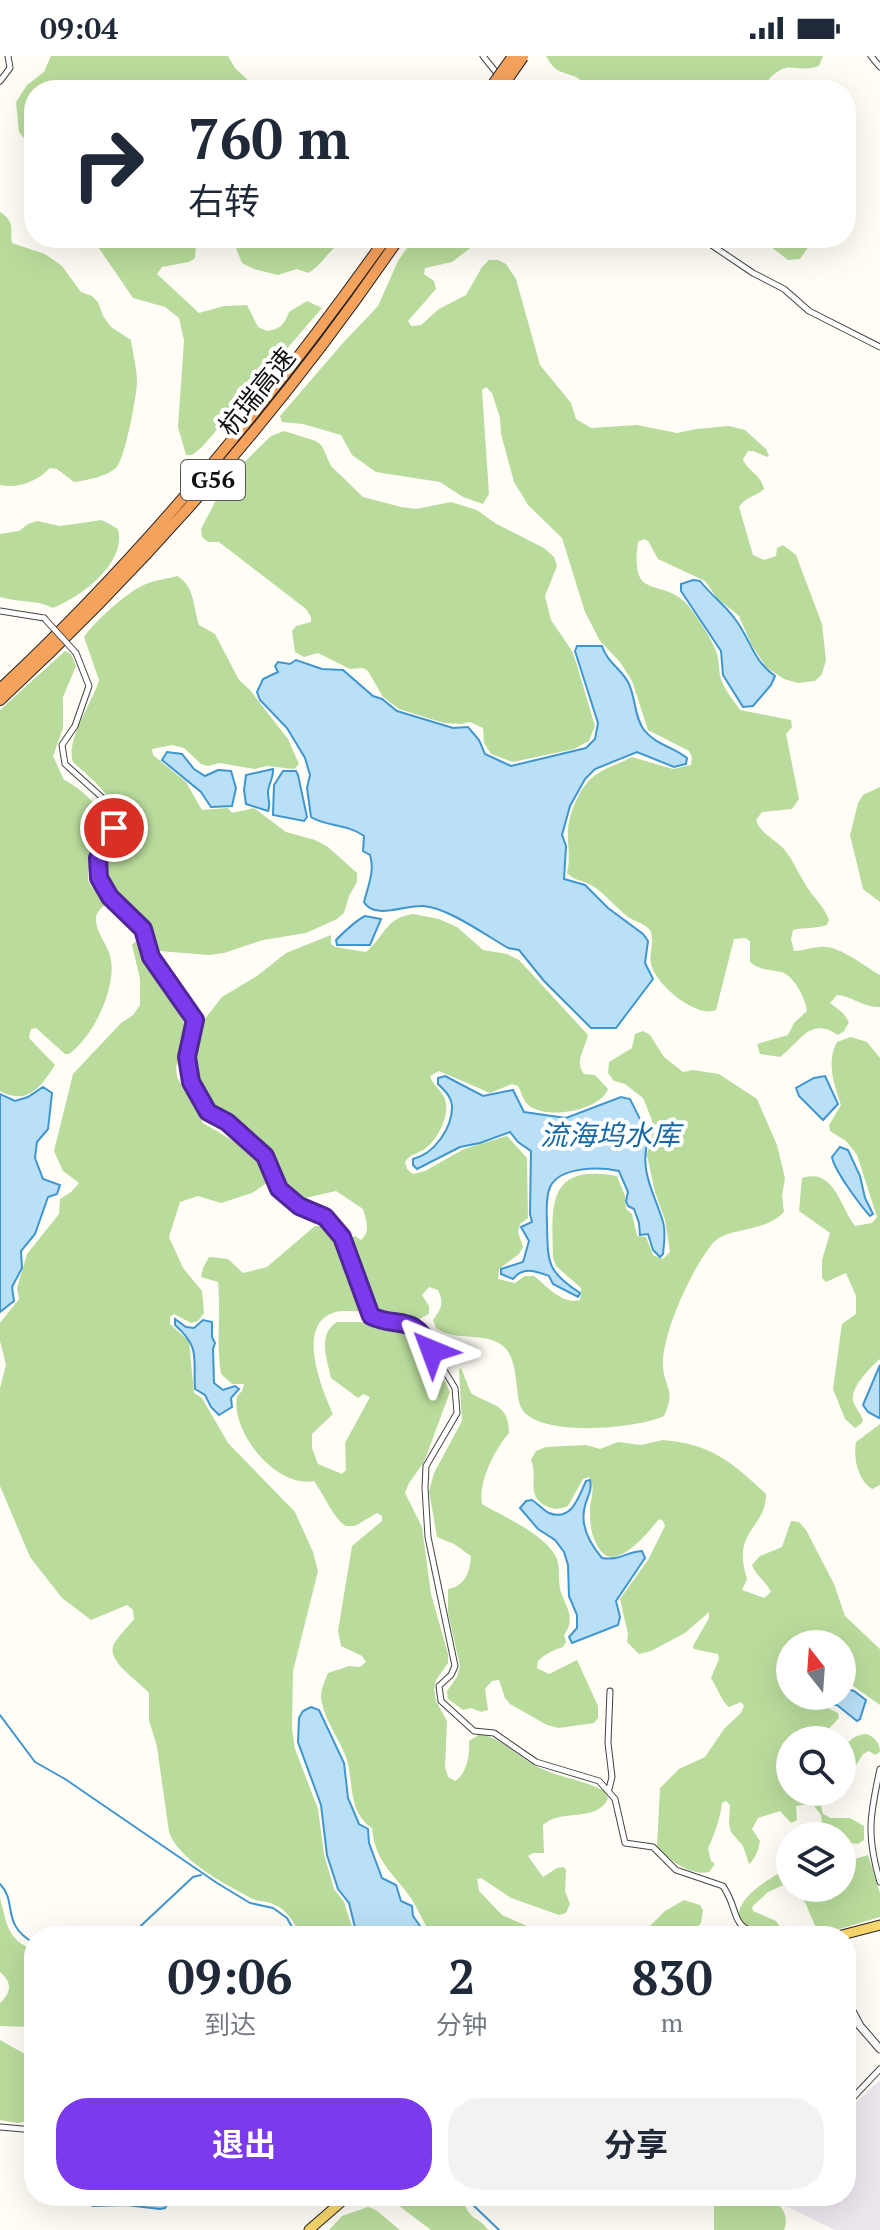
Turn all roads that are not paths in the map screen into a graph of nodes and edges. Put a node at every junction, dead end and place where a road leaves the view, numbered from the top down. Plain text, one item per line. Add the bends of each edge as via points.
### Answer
1 (8, 56) edge
2 (483, 56) edge
3 (513, 56) edge
4 (523, 56) edge
5 (871, 56) edge
6 (880, 67) edge
7 (496, 80) edge
8 (501, 80) edge
9 (507, 80) edge
10 (0, 81) edge
11 (379, 248) edge
12 (392, 248) edge
13 (716, 248) edge
14 (880, 347) edge
15 (0, 611) edge
16 (0, 689) edge
17 (0, 700) edge
18 (610, 1691) dead end
19 (880, 1769) edge
20 (609, 1789) junction
21 (880, 1882) edge
22 (880, 1925) edge
23 (740, 1926) edge
24 (856, 1931) edge
25 (856, 2019) edge
26 (880, 2049) edge
27 (880, 2069) edge
28 (856, 2094) edge
29 (0, 2127) edge
30 (24, 2129) edge
31 (337, 2206) edge
32 (309, 2230) edge

1 - 10 street via 10,68
2 - 8 street
3 - 7 highway, bridge
4 - 9 highway, bridge
5 - 6 street
11 - 16 highway, 杭瑞高速 / G56 via 203,476 131,558
12 - 17 highway, 杭瑞高速 / G56 via 299,378 211,482 128,575
13 - 14 street via 784,289 809,311
15 - 20 street, bridge via 44,618 76,653 89,686 62,745 65,764 106,801 114,828 111,846 98,858 99,878 110,897 143,929 151,957 195,1020 187,1057 191,1082 208,1112 265,1156 279,1189 299,1206 325,1217 342,1237 371,1316 420,1331 453,1383 457,1413 426,1466 425,1488 428,1537 455,1666 439,1686 441,1701 474,1731 494,1733 536,1762 599,1781
18 - 20 street
19 - 21 street via 869,1834
20 - 23 street via 625,1843 653,1847 676,1870 723,1886
22 - 24 main road
25 - 26 street
27 - 28 street
29 - 30 street
31 - 32 main road

